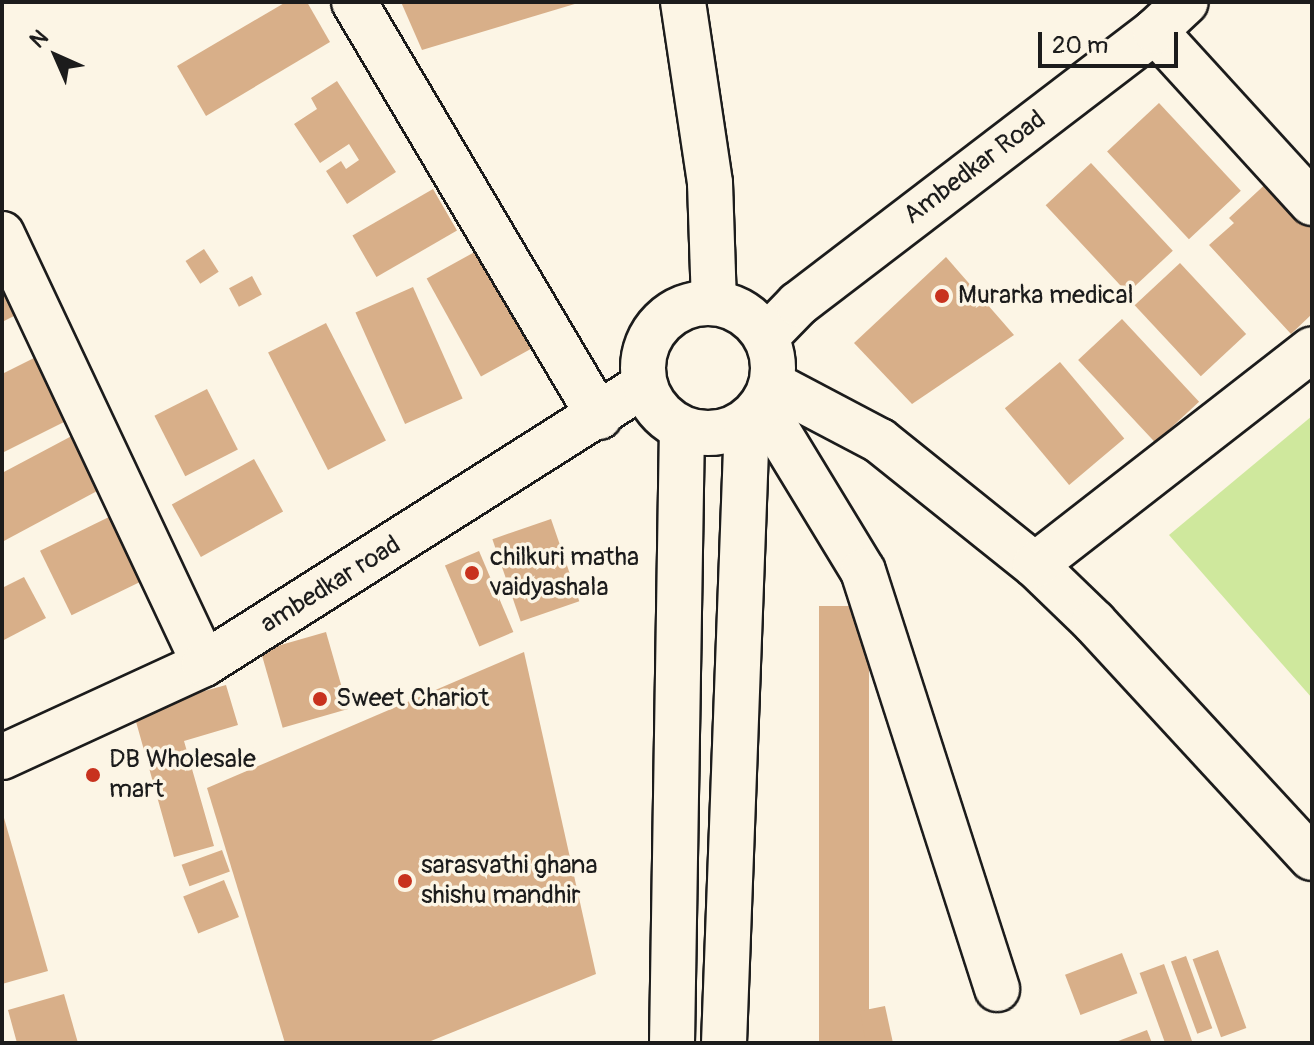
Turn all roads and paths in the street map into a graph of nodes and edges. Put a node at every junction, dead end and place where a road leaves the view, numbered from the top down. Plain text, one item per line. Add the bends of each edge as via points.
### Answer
1 (354, 2) edge
2 (683, 2) edge
3 (1186, 2) edge
4 (1155, 31) junction
5 (1312, 203) edge
6 (2, 234) edge
7 (714, 303) junction
8 (766, 337) junction
9 (1312, 349) edge
10 (644, 385) junction
11 (761, 403) junction
12 (599, 417) junction
13 (682, 430) junction
14 (1035, 565) junction
15 (204, 664) junction
16 (2, 757) edge
17 (1312, 858) edge
18 (997, 989) dead end
19 (672, 1043) edge
20 (724, 1043) edge

1 - 12 street
2 - 7 street via 710,183
3 - 4 street, Ambedkar Road
4 - 5 street
4 - 8 street, Ambedkar Road via 798,304
6 - 15 street
7 - 8 street via 736,308
7 - 10 street via 691,305 657,327 642,364
8 - 11 street via 773,362
9 - 14 street
10 - 12 street, ambedkar road
10 - 13 street via 665,419
11 - 13 street via 727,432
11 - 14 street via 880,441
11 - 18 street via 863,571
11 - 20 street
12 - 15 street, ambedkar road
13 - 19 street
14 - 17 street
15 - 16 street, ambedkar road

